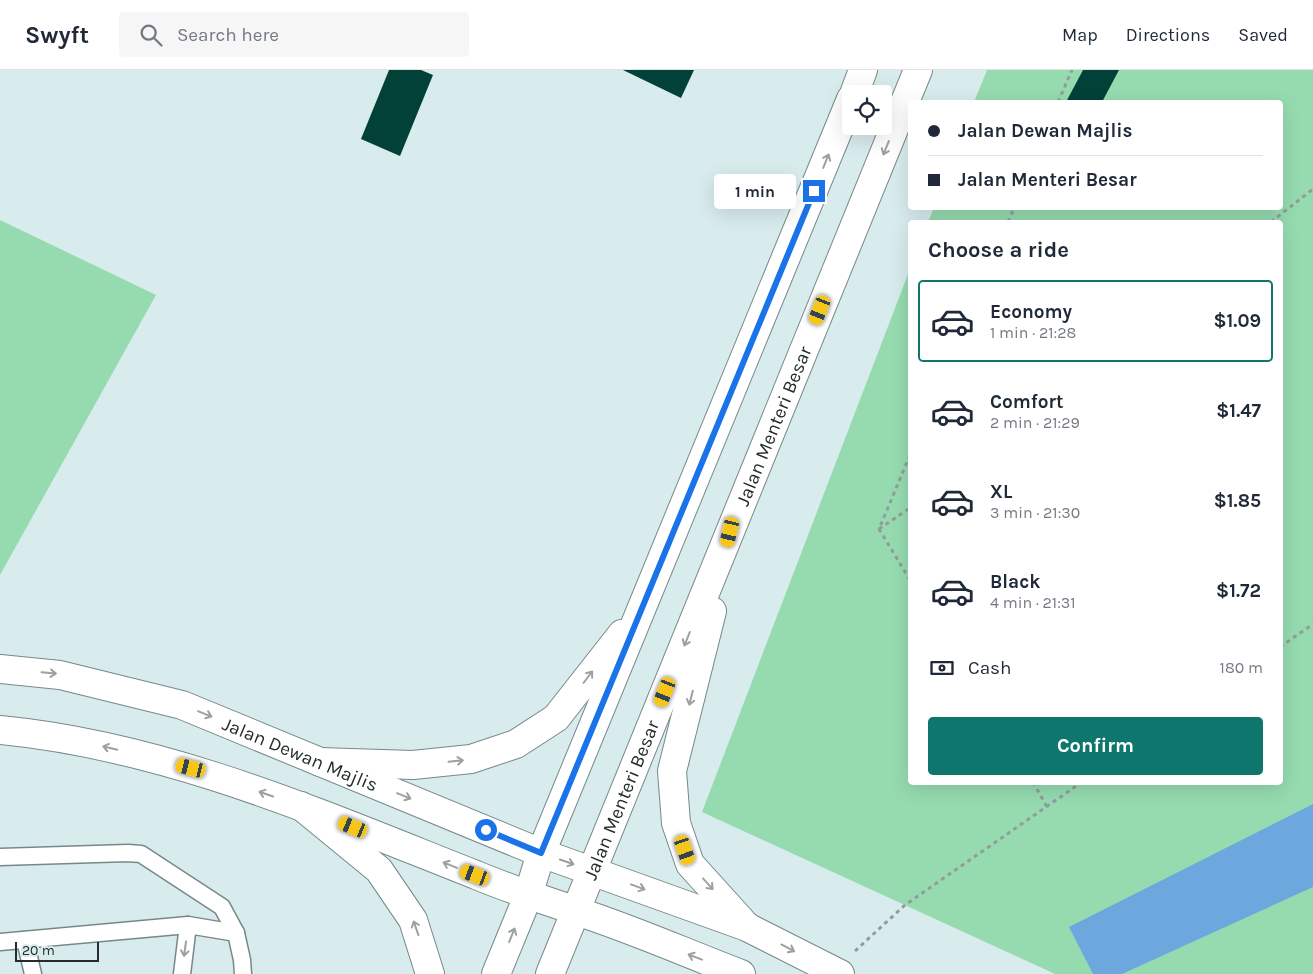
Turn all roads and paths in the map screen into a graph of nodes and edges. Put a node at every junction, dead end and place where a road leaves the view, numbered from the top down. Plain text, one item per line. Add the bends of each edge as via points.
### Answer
1 (863, 70) edge
2 (918, 70) edge
3 (1072, 70) edge
4 (857, 85) edge
5 (1059, 100) edge
6 (842, 121) edge
7 (1313, 189) edge
8 (1274, 220) edge
9 (908, 461) edge
10 (908, 509) edge
11 (879, 529) junction
12 (730, 532) junction
13 (908, 577) edge
14 (640, 613) junction
15 (1313, 624) edge
16 (1283, 644) edge
17 (0, 669) edge
18 (0, 730) edge
19 (320, 762) junction
20 (1034, 785) edge
21 (1078, 785) edge
22 (301, 806) junction
23 (1047, 807) junction
24 (541, 853) junction
25 (0, 857) edge
26 (592, 870) junction
27 (528, 896) junction
28 (576, 911) junction
29 (188, 925) junction
30 (747, 927) junction
31 (236, 933) junction
32 (25, 940) junction
33 (0, 942) edge
34 (836, 973) edge
35 (33, 974) edge
36 (182, 974) edge
37 (243, 974) edge
38 (430, 974) edge
39 (496, 974) edge
40 (550, 974) edge
41 (741, 974) edge

1 - 4 main road
2 -> 12 main road, Jalan Menteri Besar
3 - 5 path
14 -> 6 main road
7 - 8 path
9 - 11 path
10 - 11 path
11 - 13 path
12 -> 26 main road, Jalan Menteri Besar
12 -> 30 main road via 672,771 676,823 690,864
19 -> 14 main road via 413,765 471,759 516,744 556,718
14 - 24 main road
15 - 16 path
17 -> 19 main road, Jalan Dewan Majlis via 60,674 182,704
22 -> 18 main road via 191,768 105,746
19 -> 24 main road, Jalan Dewan Majlis
20 - 23 path
21 - 23 path
27 -> 22 main road
38 -> 22 main road via 413,920 379,870
23 - 34 path via 904,905
24 -> 26 main road, Jalan Dewan Majlis
24 - 27 main road
25 - 31 lane via 141,854 222,907
26 - 28 main road, Jalan Menteri Besar
26 -> 30 main road, Jalan Dewan Majlis
27 - 28 main road
39 -> 27 main road
28 - 40 main road, Jalan Menteri Besar
41 -> 28 main road
29 - 31 lane
29 - 32 lane
29 -> 36 lane
30 -> 34 main road
31 - 37 lane
32 - 33 lane
32 - 35 lane

